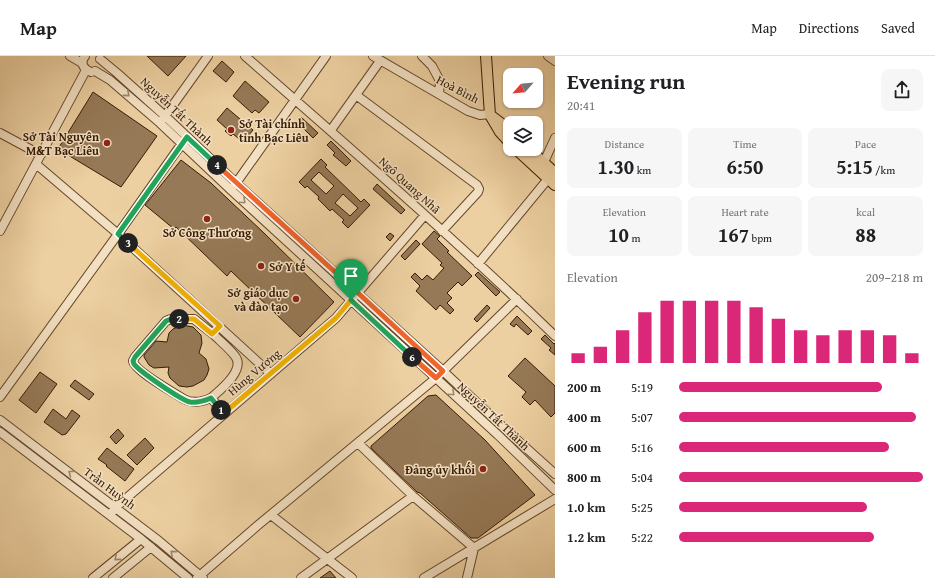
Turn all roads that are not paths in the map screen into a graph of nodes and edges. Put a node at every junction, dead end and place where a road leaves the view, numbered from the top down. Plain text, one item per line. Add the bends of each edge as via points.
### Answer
1 (70, 56) edge
2 (208, 56) edge
3 (245, 56) edge
4 (326, 56) edge
5 (373, 56) edge
6 (422, 56) edge
7 (486, 56) edge
8 (548, 56) edge
9 (99, 57) edge
10 (85, 60) edge
11 (380, 60) junction
12 (555, 61) edge
13 (95, 71) junction
14 (439, 94) junction
15 (356, 95) junction
16 (295, 100) junction
17 (490, 114) junction
18 (165, 116) junction
19 (160, 123) junction
20 (503, 124) edge
21 (331, 130) junction
22 (0, 133) edge
23 (503, 135) edge
24 (187, 137) junction
25 (555, 138) edge
26 (182, 143) junction
27 (41, 155) junction
28 (526, 156) edge
29 (534, 156) edge
30 (36, 164) junction
31 (541, 166) junction
32 (553, 177) edge
33 (236, 183) junction
34 (231, 190) junction
35 (425, 215) junction
36 (0, 231) edge
37 (442, 231) junction
38 (118, 234) junction
39 (299, 240) junction
40 (293, 247) junction
41 (478, 264) junction
42 (357, 293) junction
43 (517, 299) junction
44 (351, 300) junction
45 (220, 326) junction
46 (212, 334) junction
47 (402, 334) junction
48 (555, 336) edge
49 (395, 341) junction
50 (443, 371) junction
51 (271, 374) junction
52 (436, 378) junction
53 (0, 397) edge
54 (211, 398) junction
55 (224, 413) junction
56 (0, 420) edge
57 (504, 428) junction
58 (0, 432) edge
59 (498, 435) junction
60 (358, 443) junction
61 (555, 474) edge
62 (555, 490) edge
63 (413, 496) junction
64 (555, 499) edge
65 (116, 507) junction
66 (271, 514) junction
67 (110, 515) junction
68 (141, 538) junction
69 (151, 547) junction
70 (474, 548) junction
71 (327, 559) junction
72 (200, 577) edge
73 (93, 578) edge
74 (113, 578) edge
75 (188, 578) edge
76 (301, 578) edge
77 (352, 578) edge
78 (424, 578) edge
79 (467, 578) edge

1 - 10 street, Nguyễn Tất Thành
2 - 18 street
3 - 16 street, Ngô Quang Nhã
4 - 16 street
5 - 11 street, Hoà Bình
6 - 14 street via 432,66 440,81
7 - 17 main road
8 - 12 street
9 - 13 street, Nguyễn Tất Thành via 101,64
9 - 18 street, Nguyễn Tất Thành
10 - 13 street, Nguyễn Tất Thành via 90,72
10 - 27 street
11 - 14 street, Hoà Bình
11 - 15 street
13 -> 19 street, Nguyễn Tất Thành via 110,80
14 - 17 street, Hoà Bình via 468,111 480,115
15 - 21 street
15 - 37 street via 479,188 476,195
16 - 21 street, Ngô Quang Nhã
16 - 33 street
17 - 20 main road, Hoà Bình
17 - 23 main road, Hoà Bình
18 - 19 street
18 - 24 street, Nguyễn Tất Thành
19 - 26 street, Nguyễn Tất Thành
21 - 35 street, Ngô Quang Nhã
22 - 27 street
24 - 26 street
24 - 33 street, Nguyễn Tất Thành
25 - 31 street
26 - 34 street, Nguyễn Tất Thành
26 - 38 street
27 - 30 street
28 - 31 main road
29 - 31 main road
30 - 36 street
30 - 38 street
31 - 32 main road
32 - 41 street
33 - 34 street
33 - 39 street, Nguyễn Tất Thành
34 -> 40 street, Nguyễn Tất Thành
35 - 37 street, Ngô Quang Nhã
35 - 42 street, Hùng Vương
37 - 41 street, Ngô Quang Nhã
38 - 45 street
38 - 53 street
39 - 40 street
39 - 42 street, Nguyễn Tất Thành
40 - 44 street, Nguyễn Tất Thành
41 - 43 street, Ngô Quang Nhã
42 - 44 street, Hùng Vương
42 - 47 street, Nguyễn Tất Thành
43 - 48 street, Ngô Quang Nhã
43 - 50 street
44 - 49 street, Nguyễn Tất Thành
44 - 51 street, Hùng Vương via 336,318
45 - 46 street
45 - 51 street
46 - 54 street via 236,357 238,364 234,375
46 - 54 street via 194,319 171,319 133,361 143,372 189,402
47 - 49 street
47 - 50 street, Nguyễn Tất Thành
49 - 52 street, Nguyễn Tất Thành
50 - 52 street
50 - 57 street, Nguyễn Tất Thành
51 - 55 street, Hùng Vương
52 -> 59 street, Nguyễn Tất Thành
52 - 60 street
54 - 55 street
55 - 65 street, Hùng Vương
65 -> 56 street, Trần Huỳnh
57 - 59 street
57 - 61 street, Nguyễn Tất Thành
58 - 67 street, Trần Huỳnh
59 - 62 street, Nguyễn Tất Thành
60 - 63 street
60 - 66 street
63 - 70 street
63 - 71 street
64 - 70 street
65 - 67 street, Hùng Vương
72 -> 65 street, Trần Huỳnh via 159,540
66 - 71 street
66 - 72 street
67 - 68 street, Trần Huỳnh
68 - 69 street, Trần Huỳnh
68 -> 73 street
69 - 74 street
69 - 75 street, Trần Huỳnh
70 - 78 street
70 - 79 street
71 - 76 street
71 - 77 street

